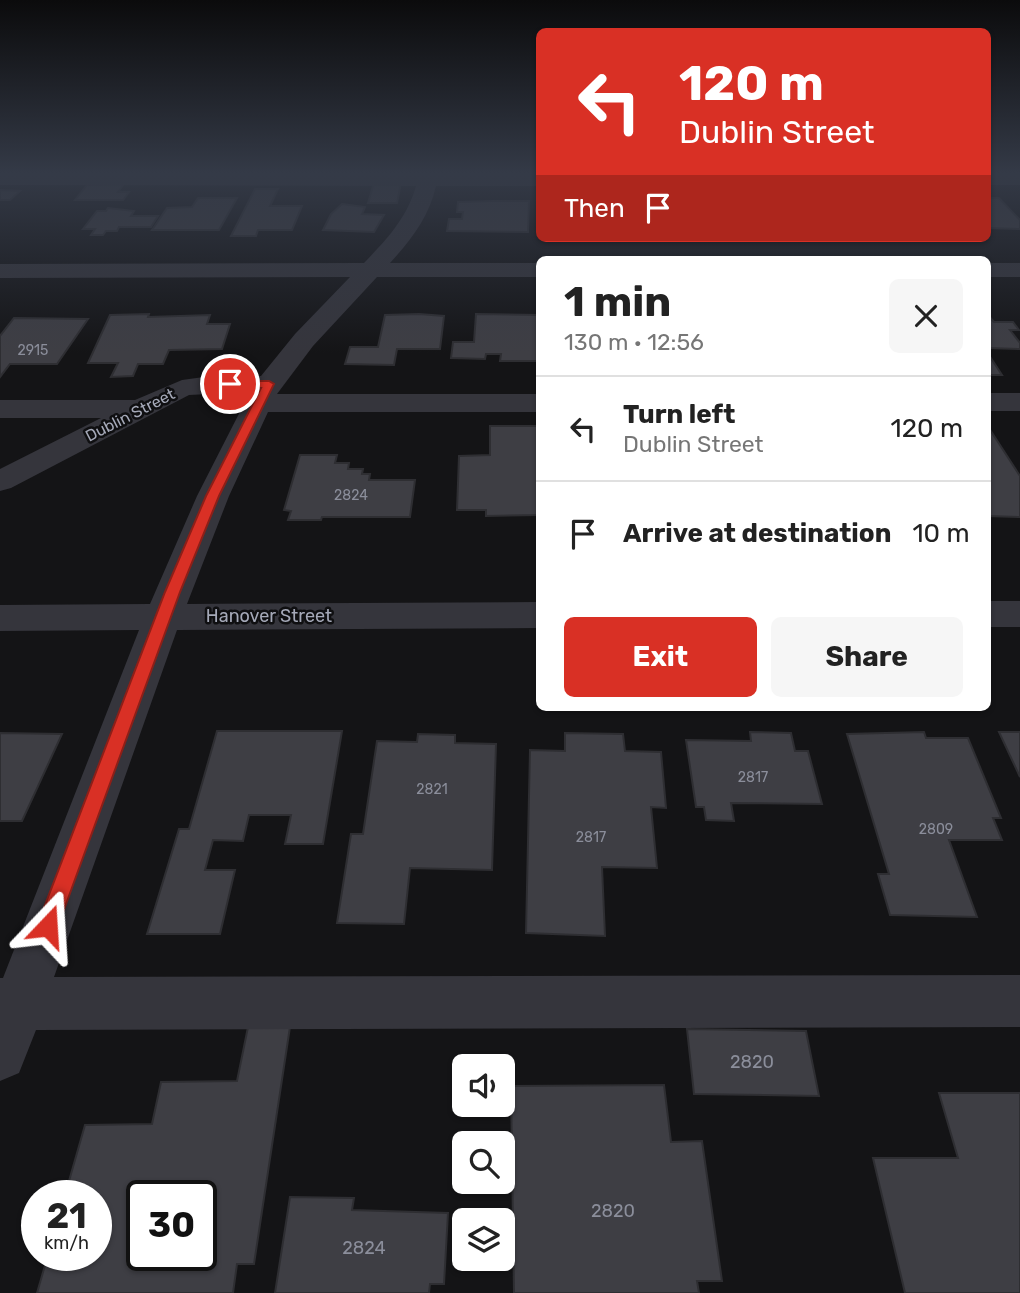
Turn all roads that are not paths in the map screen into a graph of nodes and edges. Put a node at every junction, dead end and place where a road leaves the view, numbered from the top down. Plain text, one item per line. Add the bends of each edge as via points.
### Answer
1 (405, 232) edge
2 (372, 270) junction
3 (536, 270) edge
4 (991, 270) edge
5 (1020, 270) edge
6 (0, 271) edge
7 (263, 394) junction
8 (991, 402) edge
9 (1020, 402) edge
10 (536, 403) edge
11 (0, 408) edge
12 (140, 409) junction
13 (0, 481) edge
14 (991, 614) edge
15 (1020, 614) edge
16 (536, 615) edge
17 (163, 617) junction
18 (0, 618) edge
19 (1020, 1001) edge
20 (9, 1004) edge
21 (0, 1054) edge

1 - 2 street
2 - 3 street
2 - 6 street
2 - 7 street via 340,299
4 - 5 street
7 - 10 street, Dublin Street
7 - 12 street, Dublin Street via 211,384 182,388
7 - 17 street via 213,496
8 - 9 street
11 - 12 street
12 - 13 street, Dublin Street
14 - 15 street
16 - 17 street, Hanover Street
17 - 18 street, Hanover Street
17 - 20 street
19 - 20 street
20 - 21 street

